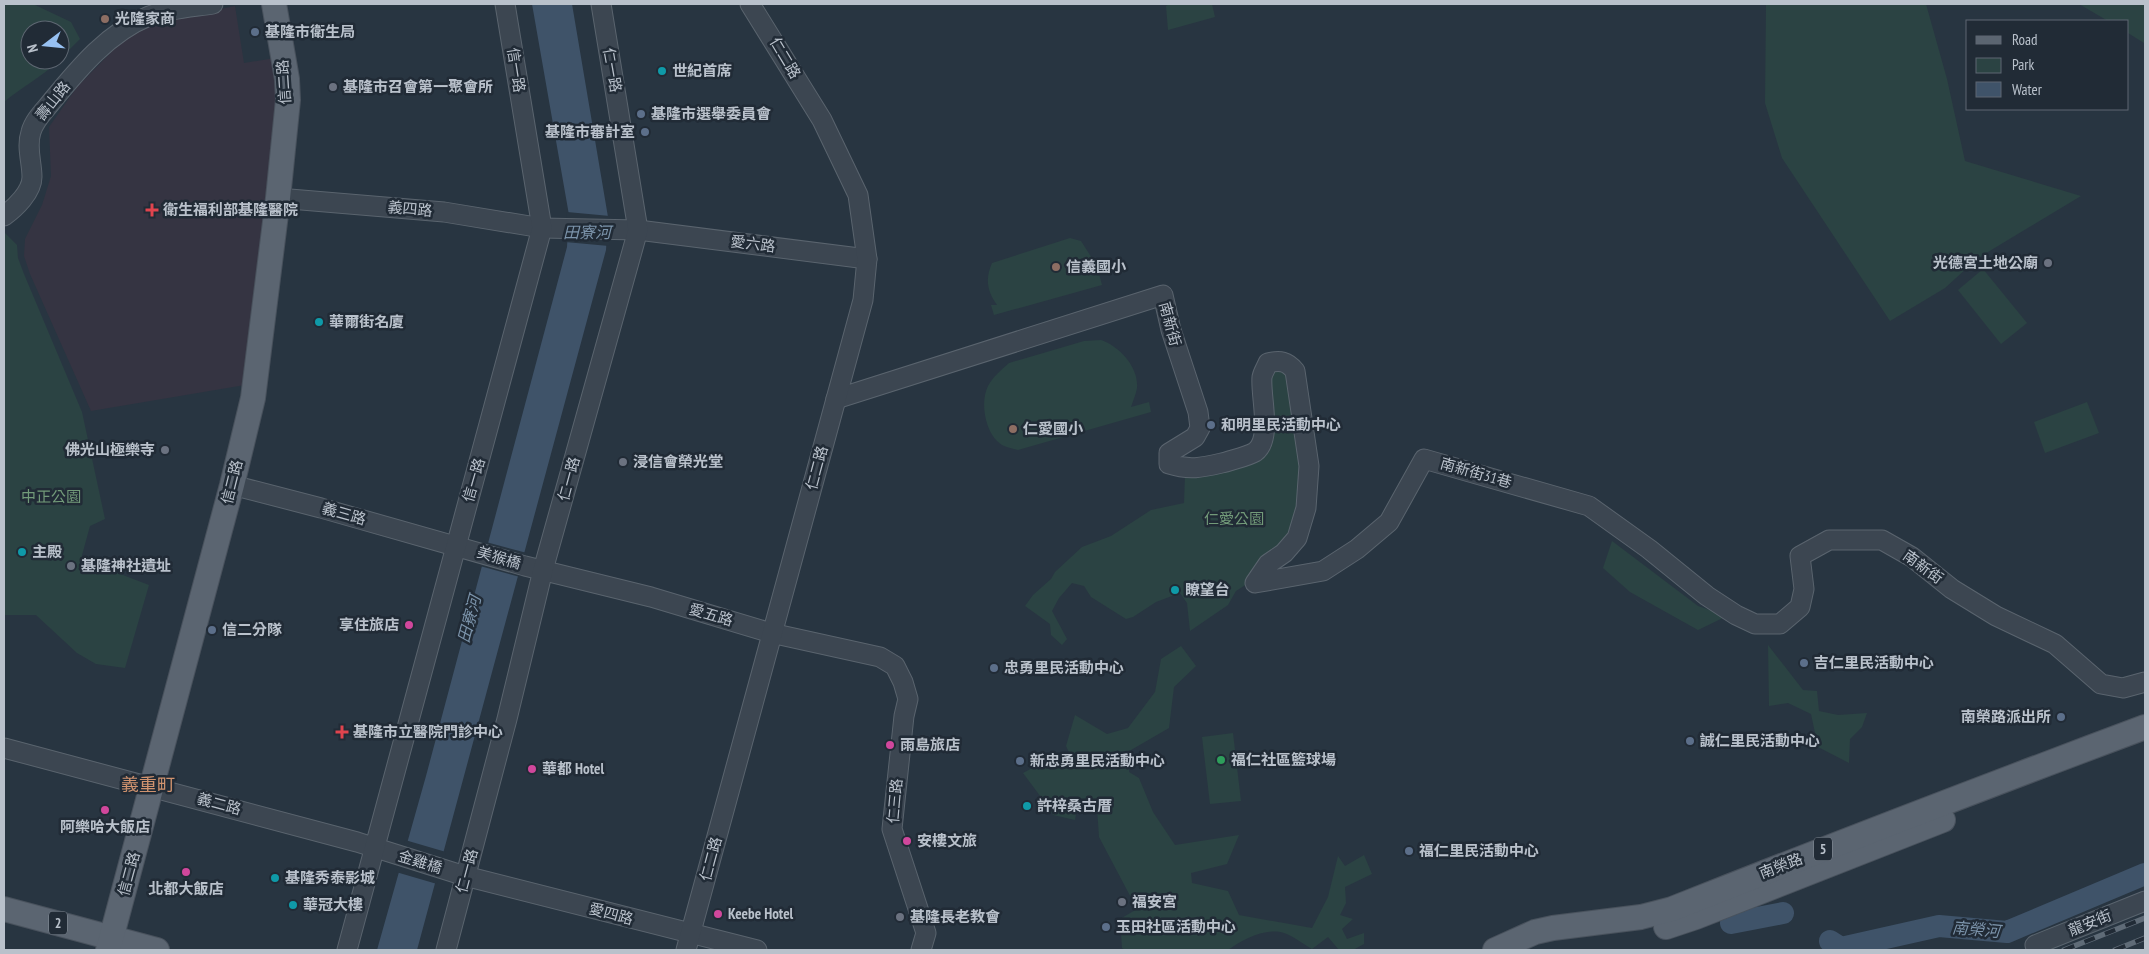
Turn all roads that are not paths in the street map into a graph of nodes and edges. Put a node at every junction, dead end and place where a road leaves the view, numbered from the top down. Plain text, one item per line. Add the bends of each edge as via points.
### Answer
1 (213, 4) edge
2 (274, 4) edge
3 (505, 4) edge
4 (601, 4) edge
5 (750, 4) edge
6 (278, 198) junction
7 (4, 216) edge
8 (542, 228) junction
9 (638, 230) junction
10 (867, 259) junction
11 (1268, 363) joint
12 (836, 399) junction
13 (232, 485) junction
14 (456, 546) junction
15 (543, 570) junction
16 (1736, 615) joint
17 (771, 633) junction
18 (880, 657) joint
19 (2145, 682) edge
20 (2145, 728) edge
21 (2145, 741) edge
22 (4, 748) edge
23 (152, 786) junction
24 (375, 848) junction
25 (465, 876) junction
26 (2145, 901) edge
27 (4, 909) edge
28 (4, 921) edge
29 (688, 942) edge
30 (2035, 945) dead end
31 (110, 947) edge
32 (157, 950) edge
33 (347, 950) edge
34 (446, 950) edge
35 (757, 950) edge
36 (921, 950) edge
37 (1495, 950) edge
38 (1532, 950) edge

1 - 7 street, 壽山路 via 151,15 126,28 69,80 31,130 32,179 17,204
2 - 6 main road, 信二路 via 287,86
3 - 8 street, 信一路
4 - 9 street, 仁一路
5 - 10 street, 仁二路 via 822,120 858,195
6 - 8 street, 義四路 via 444,212
6 - 13 main road, 信二路 via 253,398
8 - 9 street, 義四路
8 - 14 street, 信一路
9 - 10 street, 愛六路
9 - 15 street, 仁一路
10 - 12 street, 仁二路 via 863,300
11 - 12 street, 南新街 via 1262,375 1263,438 1256,451 1241,458 1185,469 1169,464 1169,454 1195,437 1200,428 1199,420 1163,295
11 - 16 street, 南新街31巷 via 1289,363 1295,371 1309,466 1306,508 1297,538 1268,564 1255,583 1323,571 1357,549 1389,522 1424,458 1589,506
12 - 17 street, 仁二路
13 - 14 street, 義三路
13 - 23 main road, 信二路
14 - 15 street, 美猴橋
14 - 24 street, 信一路
15 - 17 street, 愛五路 via 651,597
15 - 25 street, 仁一路
16 - 19 street, 南新街 via 1755,624 1780,624 1800,607 1804,589 1800,556 1829,540 1882,540 1996,616 2054,644 2101,684 2123,688
17 - 18 street, 愛五路
17 - 29 street, 仁二路
18 - 36 street, 仁三路 via 895,666 908,699 902,724 892,829 926,933
20 - 37 main road, 南榮路 / 5 via 1897,820 1672,909 1641,917 1553,928
21 - 38 main road, 南榮路 / 5 via 1696,917 1650,932 1606,936
22 - 23 street, 義二路
23 - 24 street, 義二路
23 - 31 main road, 信二路
24 - 25 street, 金雞橋
24 - 33 street, 信一路
25 - 29 street, 愛四路
25 - 34 street, 仁一路
26 - 30 street, 龍安街
27 - 31 main road, 2
28 - 31 main road, 2
29 - 35 street, 愛四路
31 - 32 main road, 2

